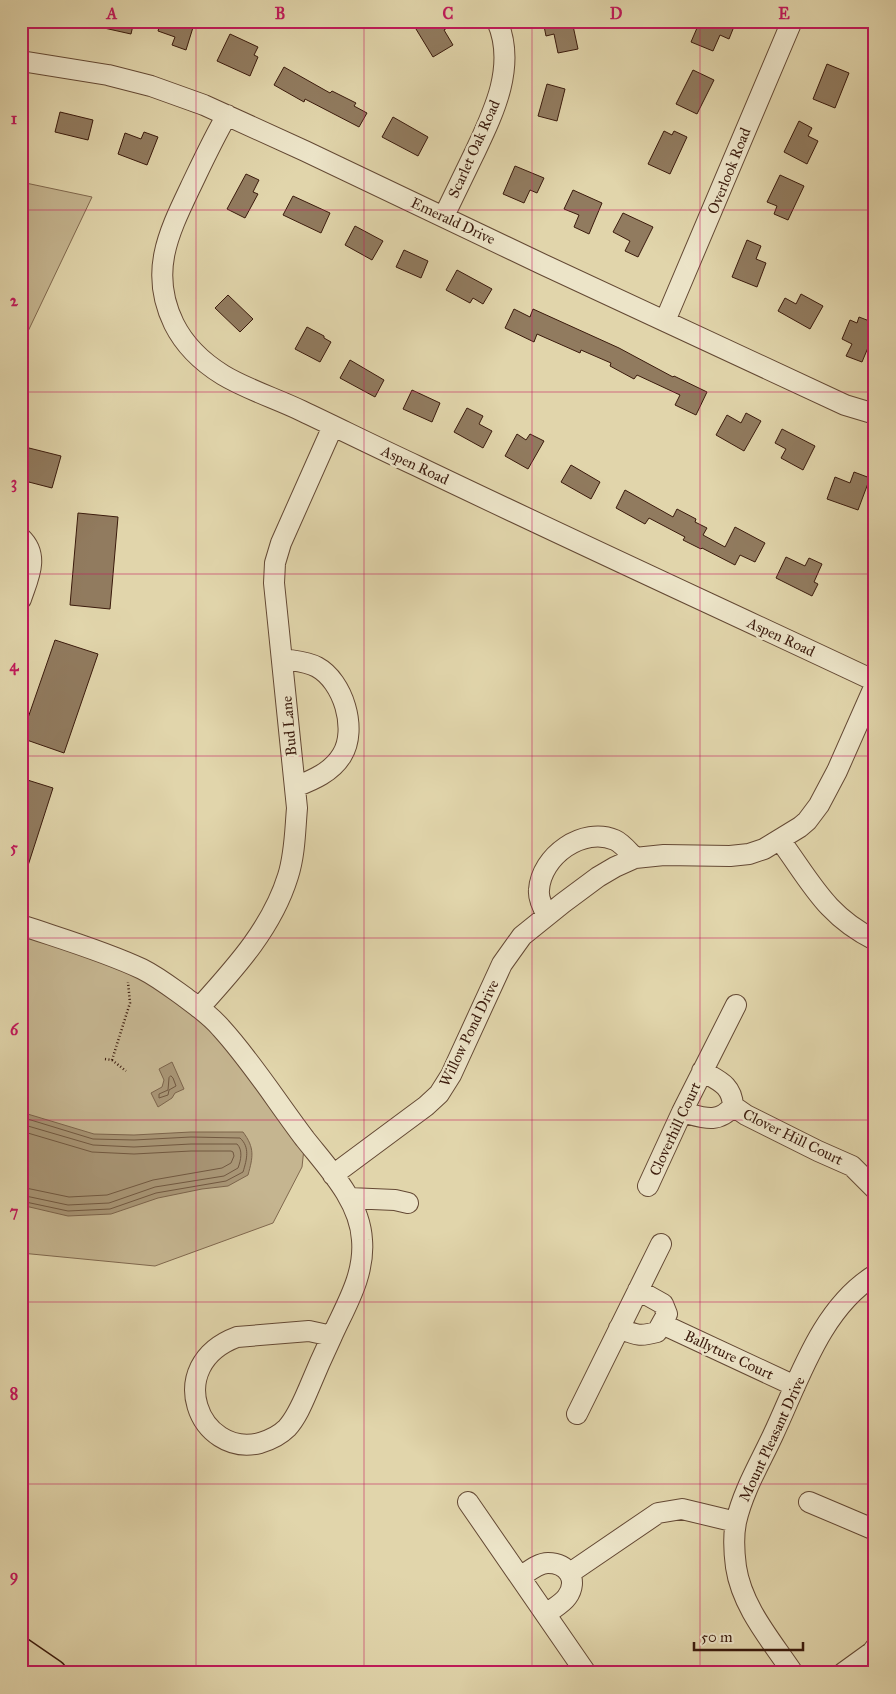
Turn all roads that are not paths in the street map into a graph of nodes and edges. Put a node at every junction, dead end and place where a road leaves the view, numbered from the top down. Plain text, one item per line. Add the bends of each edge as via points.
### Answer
1 (497, 21) edge
2 (792, 21) edge
3 (21, 61) edge
4 (226, 115) junction
5 (444, 216) junction
6 (665, 321) junction
7 (875, 414) edge
8 (332, 426) junction
9 (21, 538) edge
10 (21, 599) edge
11 (283, 659) junction
12 (875, 681) edge
13 (875, 685) edge
14 (295, 787) junction
15 (780, 840) junction
16 (635, 858) junction
17 (546, 915) junction
18 (21, 925) edge
19 (875, 940) edge
20 (736, 1005) dead end
21 (199, 1008) junction
22 (702, 1071) junction
23 (733, 1106) junction
24 (682, 1112) junction
25 (333, 1175) junction
26 (648, 1186) dead end
27 (875, 1189) edge
28 (348, 1198) junction
29 (408, 1203) dead end
30 (661, 1244) dead end
31 (875, 1274) edge
32 (638, 1290) junction
33 (662, 1324) junction
34 (619, 1328) junction
35 (332, 1336) junction
36 (795, 1386) junction
37 (577, 1414) dead end
38 (468, 1502) dead end
39 (809, 1502) dead end
40 (736, 1522) junction
41 (875, 1530) edge
42 (570, 1573) junction
43 (520, 1577) junction
44 (546, 1614) junction
45 (875, 1648) edge
46 (586, 1673) edge
47 (793, 1673) edge
48 (843, 1673) edge

1 - 5 street, Scarlet Oak Road via 504,45 501,87 488,124
2 - 6 street, Overlook Road
3 - 4 street, Emerald Drive via 108,75 169,92
4 - 5 street, Emerald Drive
4 - 8 street, Aspen Road via 173,223 166,245 162,265 168,307 184,340 208,365 226,377
5 - 6 street, Emerald Drive
6 - 7 street, Emerald Drive via 845,405
8 - 11 street, Bud Lane via 284,534 275,563 274,583
8 - 12 street, Aspen Road
9 - 10 street via 28,546 32,564
11 - 14 street, Bud Lane
11 - 14 street via 316,666 332,681 342,696 349,729 342,756 333,766
13 - 15 street, Willow Pond Drive via 819,805 807,821
14 - 21 street, Bud Lane via 294,844 280,899 257,940
15 - 16 street, Willow Pond Drive via 749,854
15 - 19 street via 824,902 845,922
16 - 17 street, Willow Pond Drive via 598,877
16 - 17 street via 617,841 606,838 587,838 561,850 550,860 538,891
17 - 25 street, Willow Pond Drive via 522,936 502,964 451,1075 439,1094
18 - 21 street via 107,954 143,970
20 - 22 street
21 - 25 street via 242,1052
22 - 23 street, Clover Hill Court via 730,1090
22 - 24 street, Cloverhill Court
23 - 24 street, Clover Hill Court via 722,1116 711,1119
23 - 27 street, Clover Hill Court via 852,1166
24 - 26 street, Cloverhill Court
25 - 28 street
28 - 29 street
28 - 35 street via 358,1218 363,1253 358,1281
30 - 32 street
31 - 36 street, Mount Pleasant Drive via 858,1287 831,1317
32 - 33 street via 663,1304 666,1314
32 - 34 street
33 - 34 street via 657,1332 645,1336
33 - 36 street, Ballyture Court
34 - 37 street
35 - 35 street via 297,1416 278,1435 257,1444 244,1444 230,1441 205,1421 195,1392 197,1376 204,1359 226,1341 237,1337 310,1331
36 - 40 street, Mount Pleasant Drive via 742,1500
38 - 43 street
39 - 41 street
40 - 42 street via 682,1509 658,1513
40 - 47 street, Mount Pleasant Drive via 734,1546 740,1582 755,1616
42 - 43 street via 562,1566 548,1563 538,1565
42 - 44 street via 572,1586 567,1597
43 - 44 street
44 - 46 street
45 - 48 street

